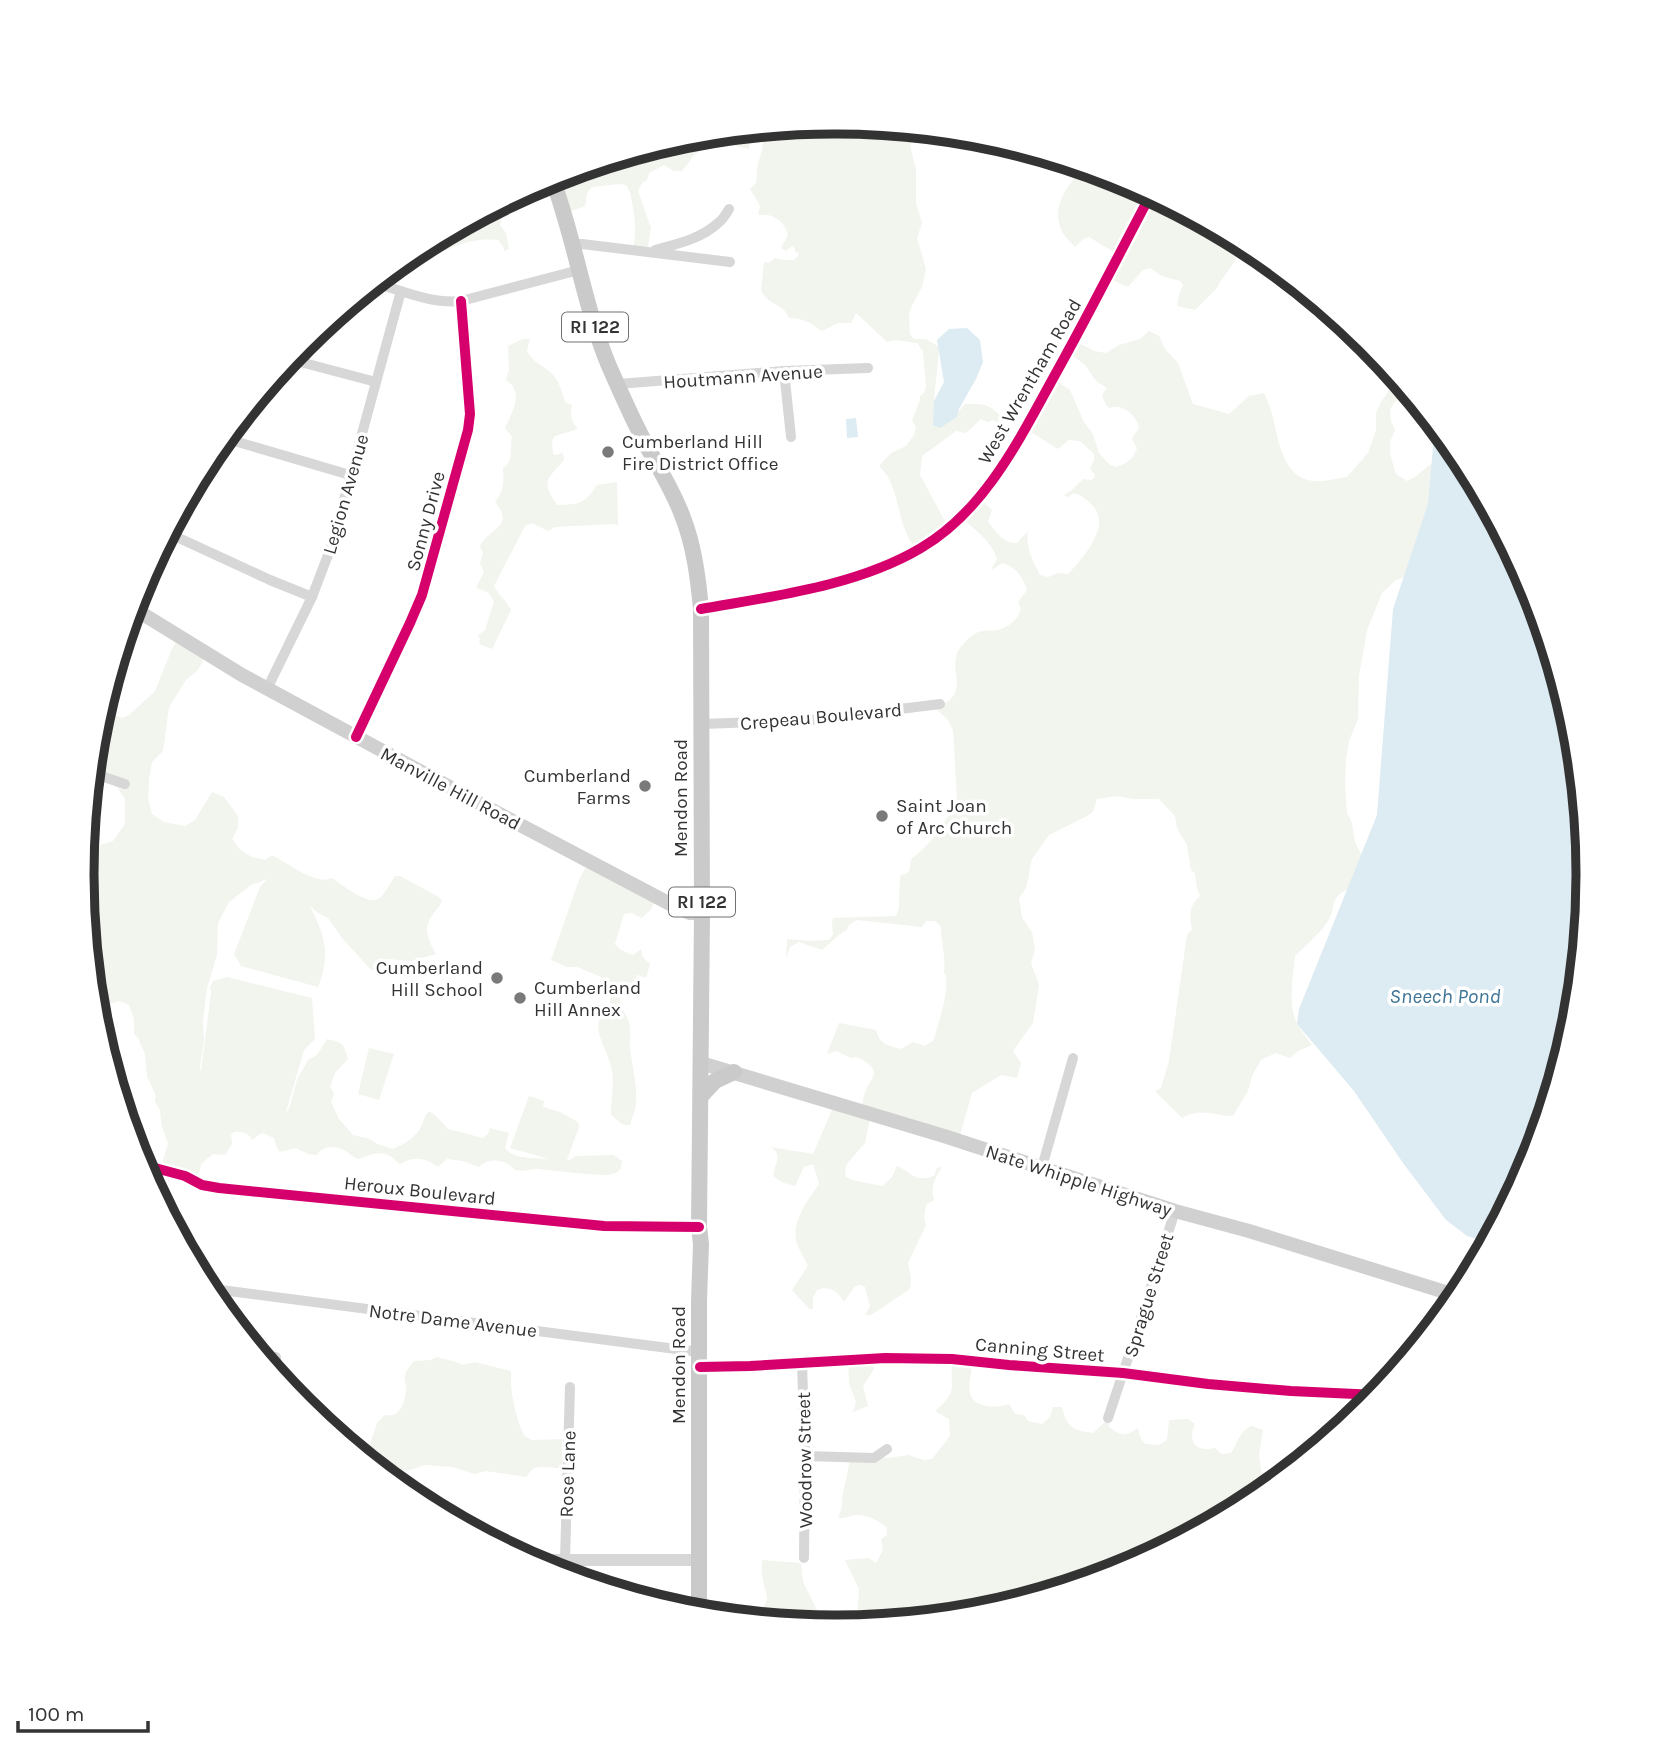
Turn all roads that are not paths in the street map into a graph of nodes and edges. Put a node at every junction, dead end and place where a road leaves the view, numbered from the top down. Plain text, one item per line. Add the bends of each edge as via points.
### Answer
1 (555, 189) edge
2 (1146, 203) edge
3 (729, 209) dead end
4 (573, 244) junction
5 (651, 251) junction
6 (730, 261) dead end
7 (579, 270) junction
8 (385, 286) edge
9 (401, 291) junction
10 (461, 301) junction
11 (301, 362) edge
12 (868, 368) dead end
13 (784, 372) junction
14 (376, 382) junction
15 (618, 384) junction
16 (791, 437) dead end
17 (235, 441) edge
18 (350, 475) junction
19 (176, 537) edge
20 (312, 597) junction
21 (701, 609) junction
22 (142, 614) edge
23 (267, 688) junction
24 (940, 704) dead end
25 (702, 724) junction
26 (356, 737) junction
27 (101, 776) edge
28 (125, 784) dead end
29 (702, 913) junction
30 (1073, 1058) dead end
31 (701, 1063) junction
32 (734, 1072) junction
33 (701, 1096) junction
34 (1042, 1167) junction
35 (156, 1168) edge
36 (1175, 1211) junction
37 (699, 1227) junction
38 (222, 1290) edge
39 (1446, 1292) edge
40 (276, 1357) dead end
41 (699, 1359) junction
42 (276, 1360) edge
43 (802, 1363) junction
44 (1123, 1373) junction
45 (570, 1388) dead end
46 (1362, 1394) edge
47 (1108, 1418) dead end
48 (887, 1449) dead end
49 (805, 1456) junction
50 (804, 1558) dead end
51 (555, 1560) edge
52 (565, 1560) junction
53 (699, 1560) junction
54 (698, 1602) edge

1 - 4 main road, Mendon Road / RI 122
2 - 21 street, West Wrentham Road via 1025,429 972,506 948,528 902,559 857,576
3 - 5 street via 719,223 688,241
4 - 5 street
4 - 7 main road, Mendon Road / RI 122
5 - 6 street
7 - 10 street
7 - 15 main road, Mendon Road / RI 122
8 - 9 street
9 - 10 street
9 - 14 street, Legion Avenue
10 - 26 street, Sonny Drive via 468,430 422,595
11 - 14 street
12 - 13 street, Houtmann Avenue
13 - 15 street, Houtmann Avenue
13 - 16 street
14 - 18 street, Legion Avenue
15 - 21 main road, Mendon Road / RI 122 via 682,515 696,565
17 - 18 street
18 - 20 street, Legion Avenue
19 - 20 street
20 - 23 street, Legion Avenue
21 - 25 main road, Mendon Road / RI 122
22 - 23 main road, Manville Hill Road
23 - 26 main road, Manville Hill Road
24 - 25 street, Crepeau Boulevard via 812,720
25 - 29 main road, Mendon Road / RI 122
26 - 29 main road, Manville Hill Road via 622,880 690,913
27 - 28 street
29 - 31 main road, Mendon Road / RI 122
30 - 34 street
31 - 32 main road, Nate Whipple Highway
31 - 33 main road, Mendon Road / RI 122
32 - 33 main road via 715,1081
32 - 34 main road, Nate Whipple Highway
33 - 37 main road, Mendon Road / RI 122
34 - 36 main road, Nate Whipple Highway
35 - 37 street, Heroux Boulevard via 219,1188 604,1226
36 - 39 main road, Nate Whipple Highway
36 - 44 street, Sprague Street
37 - 41 main road, Mendon Road / RI 122
38 - 41 street, Notre Dame Avenue
40 - 42 street
41 - 43 street, Canning Street
41 - 53 main road, Mendon Road / RI 122
43 - 44 street, Canning Street via 952,1359
43 - 49 street, Woodrow Street
44 - 46 street, Canning Street
44 - 47 street, Sprague Street
45 - 52 street, Rose Lane
48 - 49 street via 874,1458
49 - 50 street, Woodrow Street
51 - 52 street
52 - 53 street
53 - 54 main road, Mendon Road / RI 122

